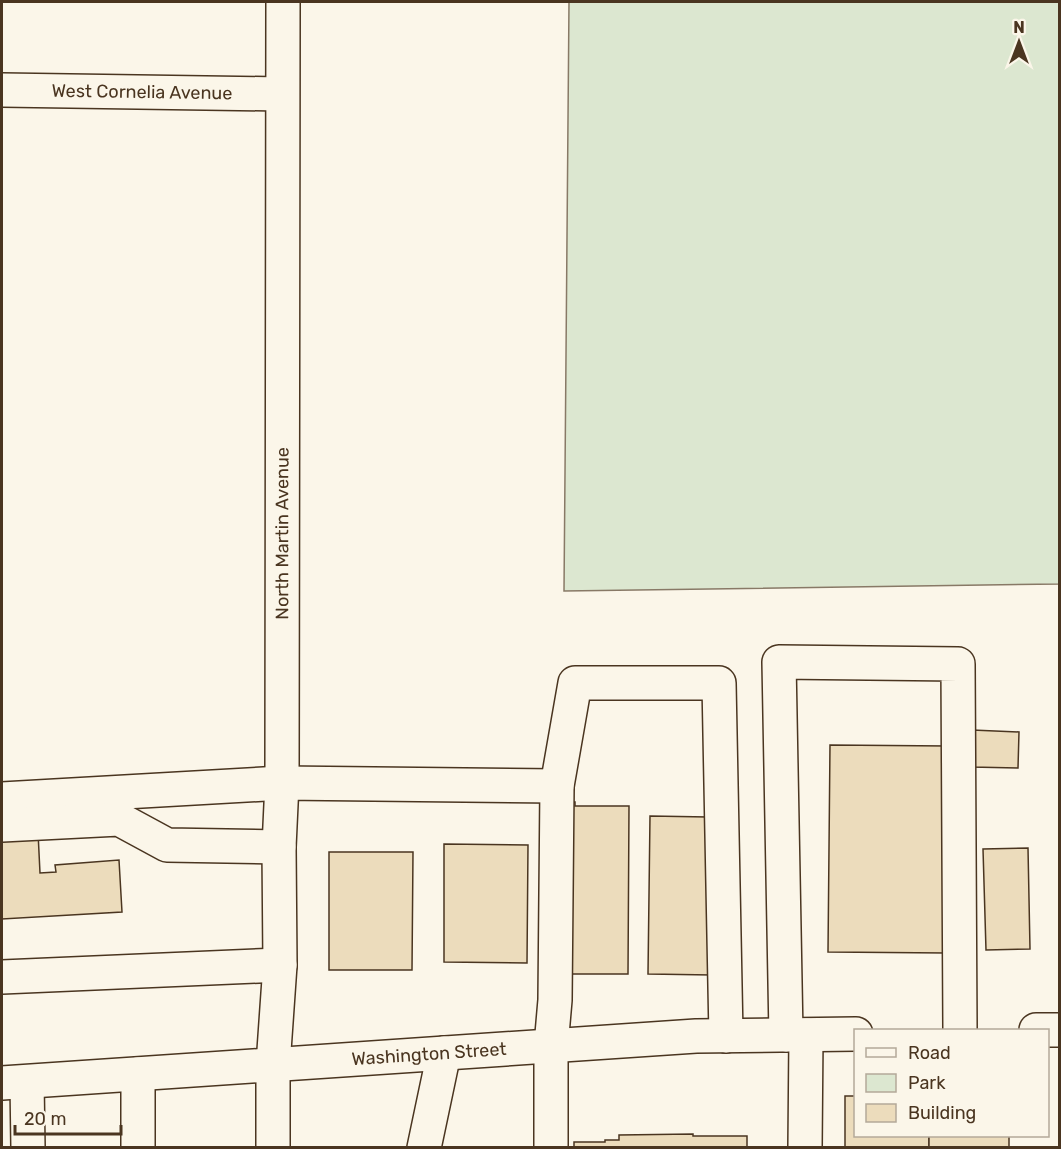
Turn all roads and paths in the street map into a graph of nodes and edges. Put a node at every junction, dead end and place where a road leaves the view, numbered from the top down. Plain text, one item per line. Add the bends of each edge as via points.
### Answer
1 (283, 2) edge
2 (2, 90) edge
3 (282, 94) junction
4 (282, 783) junction
5 (557, 786) junction
6 (2, 799) edge
7 (2, 825) edge
8 (279, 847) junction
9 (280, 965) junction
10 (2, 977) edge
11 (960, 1029) edge
12 (854, 1034) edge
13 (796, 1035) junction
14 (726, 1036) junction
15 (551, 1046) junction
16 (444, 1053) junction
17 (273, 1065) junction
18 (138, 1074) junction
19 (14, 1083) edge
20 (28, 1148) edge
21 (138, 1148) edge
22 (273, 1148) edge
23 (424, 1148) edge
24 (551, 1148) edge
25 (805, 1148) edge

1 - 3 street, North Martin Avenue
2 - 3 street, West Cornelia Avenue
3 - 4 street, North Martin Avenue
4 - 5 street
4 - 6 street
4 - 8 street, North Martin Avenue
5 - 14 street via 575,683 719,683
5 - 15 street
7 - 8 street via 118,819 166,845
8 - 9 street, North Martin Avenue
9 - 10 street
9 - 17 street, North Martin Avenue
11 - 13 street via 958,664 779,662
12 - 13 street, Washington Street
13 - 14 street, Washington Street
13 - 25 street
14 - 15 street, Washington Street
15 - 16 street, Washington Street
15 - 24 street
16 - 17 street, Washington Street
16 - 23 street
17 - 18 street, Washington Street
17 - 22 street, North Martin Avenue
18 - 19 street, Washington Street
18 - 21 street
19 - 20 street

